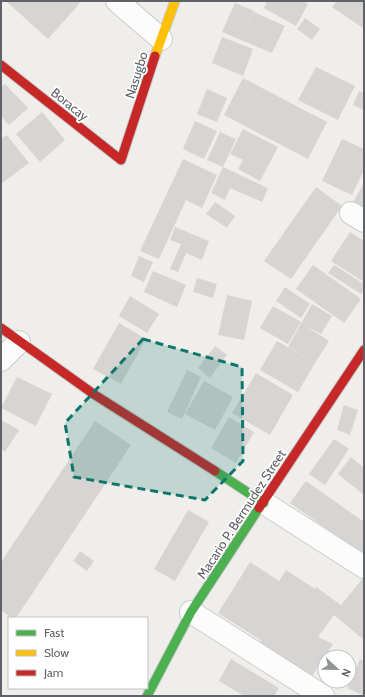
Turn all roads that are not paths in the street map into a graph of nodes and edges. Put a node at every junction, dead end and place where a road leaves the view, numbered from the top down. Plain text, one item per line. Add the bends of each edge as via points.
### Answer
1 (117, 1) edge
2 (175, 1) edge
3 (161, 39) junction
4 (1, 65) edge
5 (123, 158) joint
6 (1, 328) edge
7 (18, 342) junction
8 (364, 350) edge
9 (1, 360) edge
10 (264, 503) junction
11 (364, 567) edge
12 (192, 612) junction
13 (147, 696) edge
14 (323, 696) edge

1 - 3 street
2 - 3 street, Nasugbo
3 - 5 street, Nasugbo
4 - 5 street, Boracay via 118,159
6 - 7 street
7 - 9 street
7 - 10 street via 95,395
8 - 10 street, Macario P. Bermudez Street
10 - 11 street
10 - 12 street, Macario P. Bermudez Street
12 - 13 street, Macario P. Bermudez Street
12 - 14 street

